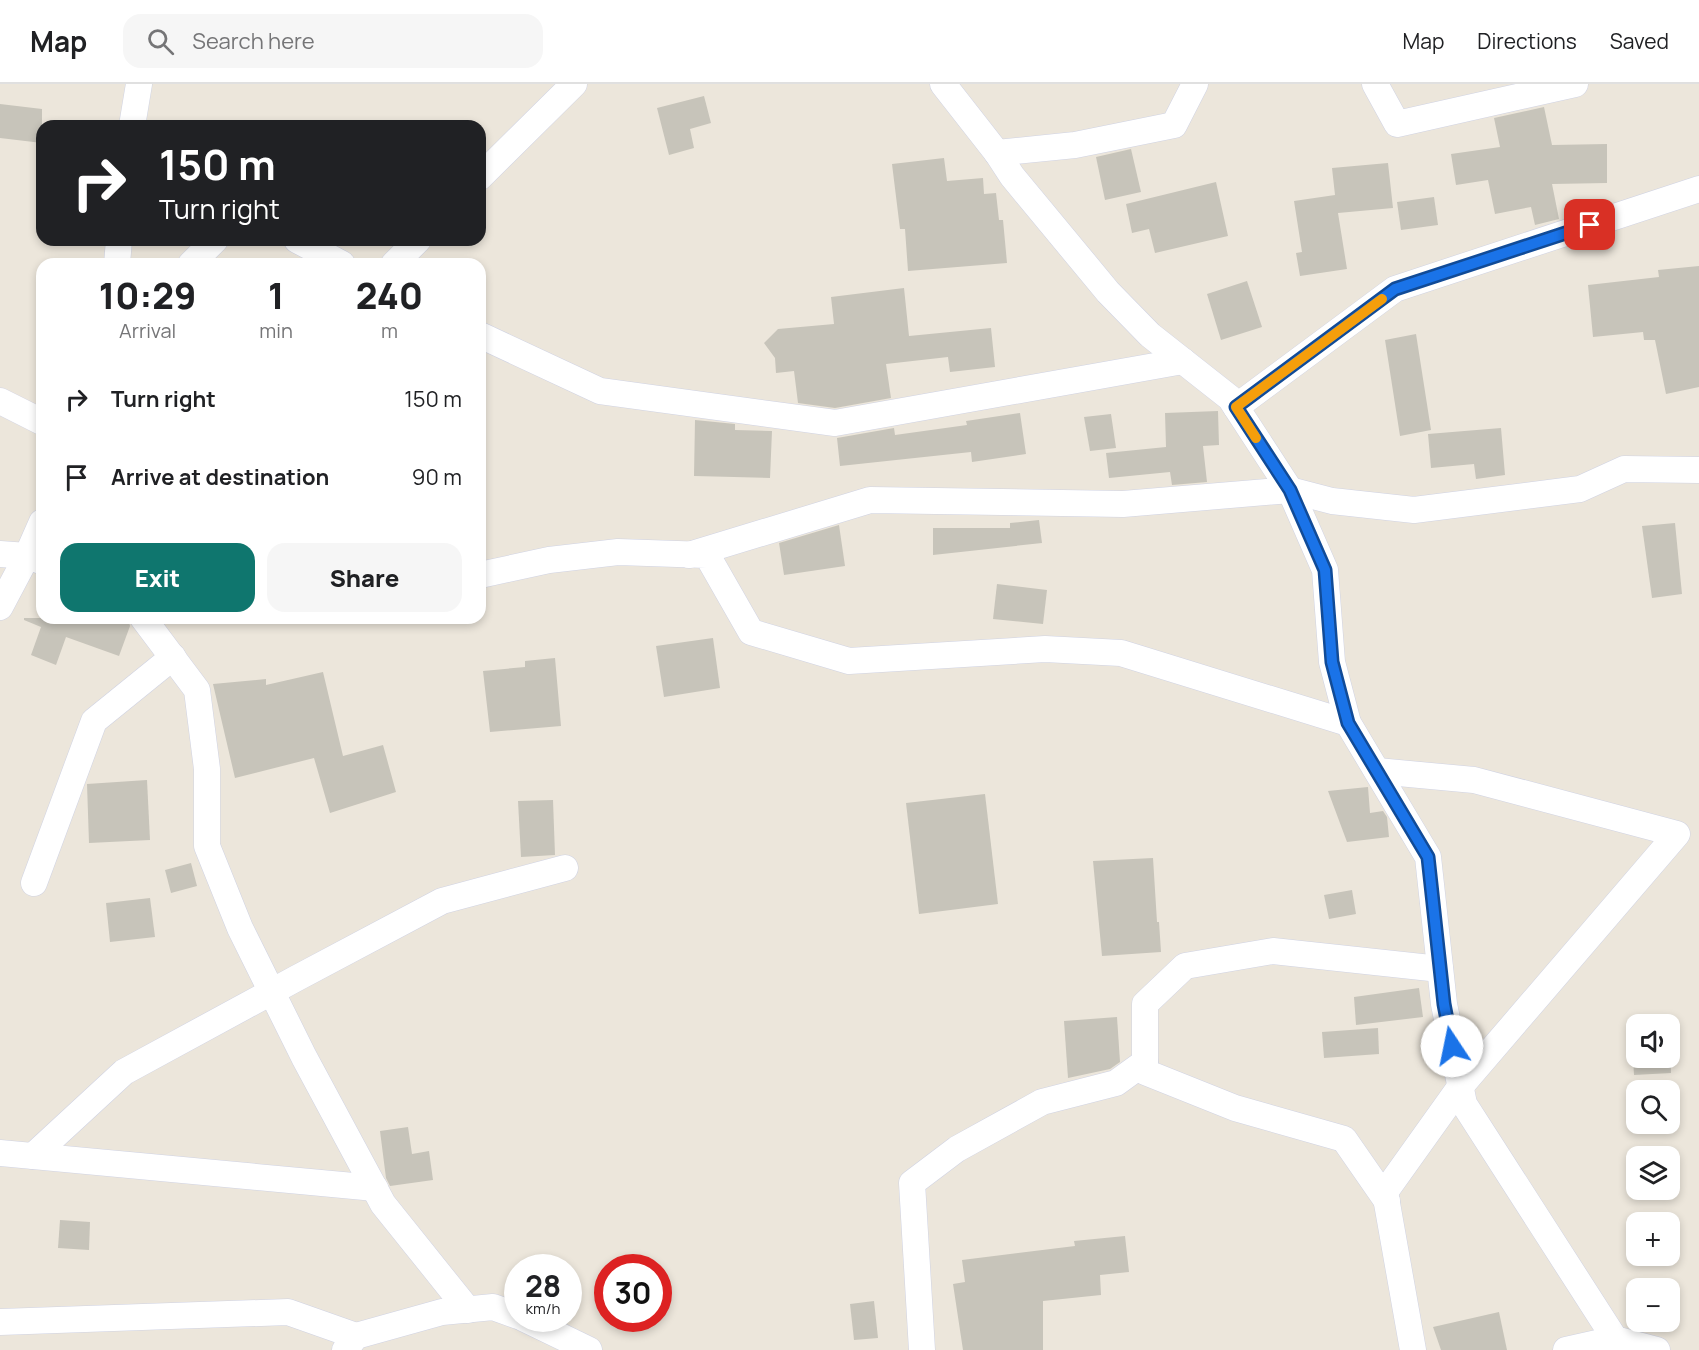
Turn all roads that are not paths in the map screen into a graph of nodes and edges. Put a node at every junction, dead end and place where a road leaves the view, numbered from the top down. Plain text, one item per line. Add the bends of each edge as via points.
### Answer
1 (139, 84) edge
2 (574, 84) edge
3 (943, 84) edge
4 (1195, 84) edge
5 (1375, 84) edge
6 (1575, 84) edge
7 (133, 120) edge
8 (997, 153) junction
9 (486, 171) edge
10 (1699, 189) edge
11 (209, 246) edge
12 (308, 246) edge
13 (411, 246) edge
14 (197, 258) edge
15 (331, 258) edge
16 (399, 258) edge
17 (486, 338) edge
18 (1183, 361) junction
19 (0, 401) edge
20 (1236, 407) junction
21 (36, 419) edge
22 (1699, 471) edge
23 (1290, 490) junction
24 (0, 554) edge
25 (689, 555) junction
26 (35, 559) edge
27 (486, 574) edge
28 (0, 607) edge
29 (148, 624) edge
30 (173, 657) junction
31 (1348, 723) junction
32 (1377, 771) junction
33 (565, 868) dead end
34 (34, 882) dead end
35 (1440, 969) junction
36 (272, 992) junction
37 (1144, 1062) junction
38 (1460, 1087) junction
39 (0, 1153) edge
40 (33, 1156) junction
41 (375, 1188) junction
42 (1387, 1201) junction
43 (468, 1310) junction
44 (504, 1311) edge
45 (0, 1322) edge
46 (552, 1332) edge
47 (1615, 1339) junction
48 (350, 1343) edge
49 (589, 1350) edge
50 (922, 1350) edge
51 (1413, 1350) edge
52 (1566, 1350) edge
53 (1657, 1350) edge

1 - 7 street
2 - 9 street
3 - 8 street
4 - 8 street via 1174,125 1075,145
5 - 6 street via 1397,124
8 - 18 street via 1108,292 1150,335
10 - 20 street via 1395,289
11 - 14 street
12 - 15 street
13 - 16 street
17 - 18 street via 600,392 835,423
18 - 20 street
19 - 21 street
20 - 23 street
22 - 23 street via 1624,469 1580,489 1414,510 1332,501
23 - 25 street via 1123,504 870,500
23 - 31 street via 1325,570 1332,662
24 - 26 street
25 - 27 street via 618,552 549,560
25 - 31 street via 706,555 751,632 849,661 1044,649 1121,653
26 - 28 street
29 - 30 street
30 - 34 street via 94,721
30 - 36 street via 197,690 207,769 207,846 240,928
31 - 32 street
32 - 35 street via 1428,857
32 - 38 street via 1474,780 1677,834
33 - 36 street via 442,901
35 - 37 street via 1273,951 1185,966 1145,1004
35 - 38 street
36 - 40 street via 124,1072
36 - 41 street
37 - 42 street via 1145,1072 1235,1108 1344,1139
37 - 50 street via 1116,1083 1042,1102 957,1149 912,1183
38 - 42 street via 1385,1191
38 - 47 street via 1464,1104
39 - 40 street
40 - 41 street
41 - 43 street via 383,1204
42 - 51 street
43 - 44 street via 493,1307
43 - 48 street via 442,1312
45 - 48 street via 288,1312
46 - 49 street
47 - 52 street
47 - 53 street

